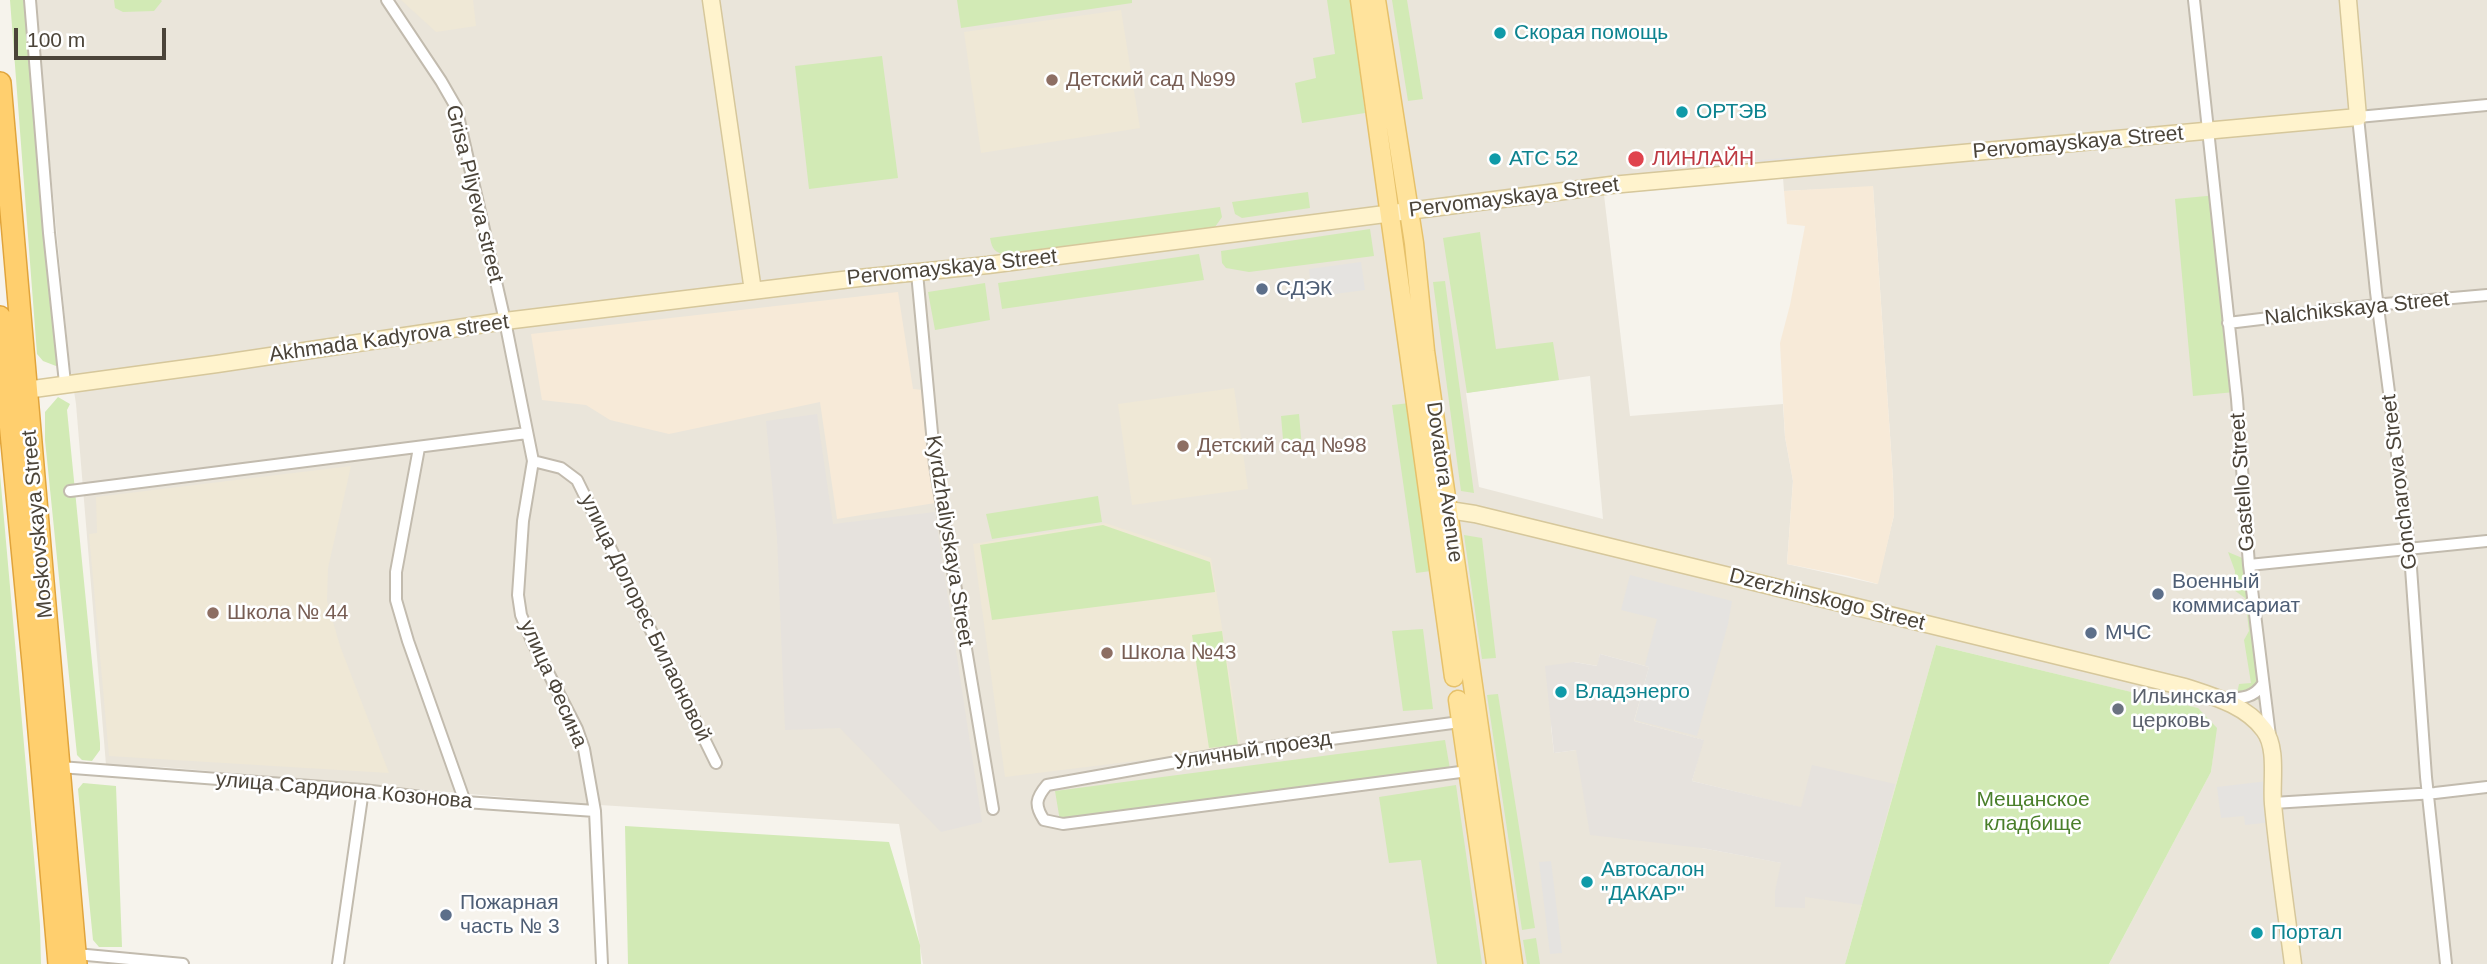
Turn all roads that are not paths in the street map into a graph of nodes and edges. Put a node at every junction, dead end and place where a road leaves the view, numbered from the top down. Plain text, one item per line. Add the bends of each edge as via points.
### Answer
1 (30, 0) edge
2 (387, 0) edge
3 (711, 0) edge
4 (1360, 0) edge
5 (1376, 0) edge
6 (2194, 0) edge
7 (2348, 0) edge
8 (0, 83) edge
9 (2487, 106) edge
10 (2358, 117) junction
11 (2207, 132) junction
12 (1409, 211) junction
13 (1391, 213) junction
14 (917, 273) junction
15 (753, 291) junction
16 (2487, 295) edge
17 (2378, 306) junction
18 (0, 317) edge
19 (505, 321) junction
20 (2228, 323) junction
21 (65, 383) junction
22 (26, 390) junction
23 (527, 433) junction
24 (419, 448) junction
25 (533, 461) junction
26 (70, 491) dead end
27 (1430, 507) junction
28 (1448, 510) junction
29 (2487, 541) edge
30 (2410, 548) junction
31 (2249, 565) junction
32 (1454, 677) joint
33 (2263, 684) junction
34 (2223, 699) junction
35 (1458, 700) joint
36 (1460, 722) junction
37 (2270, 742) junction
38 (716, 763) dead end
39 (60, 767) junction
40 (1468, 771) junction
41 (2487, 787) edge
42 (363, 790) junction
43 (2428, 793) junction
44 (464, 802) junction
45 (2273, 803) junction
46 (993, 808) dead end
47 (595, 811) junction
48 (70, 961) edge
49 (183, 964) edge
50 (338, 964) edge
51 (602, 964) edge
52 (1496, 964) edge
53 (1513, 964) edge
54 (2293, 964) edge
55 (2446, 964) edge

1 - 21 street
2 - 19 street, Grisa Pliyeva street via 456,107
3 - 15 street
4 - 13 main road, Dovatora Avenue
5 - 12 main road, Dovatora Avenue
6 - 11 street, Gastello Street
7 - 10 street, Goncharova Street
8 - 22 highway, Moskovskaya Street
9 - 10 street, Pervomayskaya Street
10 - 11 street, Pervomayskaya Street
10 - 17 street, Goncharova Street
11 - 12 street, Pervomayskaya Street via 1625,184
11 - 20 street, Gastello Street
12 - 13 street, Pervomayskaya Street
12 - 28 main road, Dovatora Avenue
13 - 14 street, Pervomayskaya Street
13 - 27 main road, Dovatora Avenue
14 - 15 street, Pervomayskaya Street
14 - 46 street, Kyrdzhaliyskaya Street via 934,465
15 - 19 street, Akhmada Kadyrova street
16 - 17 street, Nalchikskaya Street
17 - 20 street, Nalchikskaya Street
17 - 30 street, Goncharova Street
18 - 48 highway, Moskovskaya Street via 34,673
19 - 21 street, Akhmada Kadyrova street
19 - 23 street, Grisa Pliyeva street
20 - 31 street, Gastello Street
21 - 22 street, Akhmada Kadyrova street
22 - 39 highway, Moskovskaya Street
23 - 24 street
23 - 25 street, улица Фесина
24 - 26 street
24 - 44 street via 396,572 396,600
25 - 38 street, улица Долорес Билаоновой via 561,468 577,480
25 - 47 street, улица Фесина via 523,521 519,605 577,729
27 - 28 street, Dzerzhinskogo Street
27 - 32 main road, Dovatora Avenue
28 - 34 street, Dzerzhinskogo Street
28 - 53 main road, Dovatora Avenue
29 - 30 street
30 - 31 street
30 - 43 street, Goncharova Street
31 - 33 street, Gastello Street
32 - 35 street, Dovatora Avenue
33 - 34 street, Dzerzhinskogo Street via 2248,697
33 - 37 street, Gastello Street
34 - 37 street, Dzerzhinskogo Street via 2257,722
35 - 36 main road, Dovatora Avenue
36 - 40 main road, Dovatora Avenue
36 - 40 street, Уличный проезд via 1233,752 1047,785 1037,797 1039,812 1044,820 1063,824
37 - 45 street, Gastello Street
39 - 42 street, улица Сардиона Козонова
39 - 48 highway, Moskovskaya Street
40 - 52 main road, Dovatora Avenue
41 - 43 street
42 - 44 street, улица Сардиона Козонова
42 - 50 street
43 - 45 street
43 - 55 street, Goncharova Street
44 - 47 street, улица Сардиона Козонова
45 - 54 street, Gastello Street
47 - 51 street, улица Фесина
48 - 49 street

